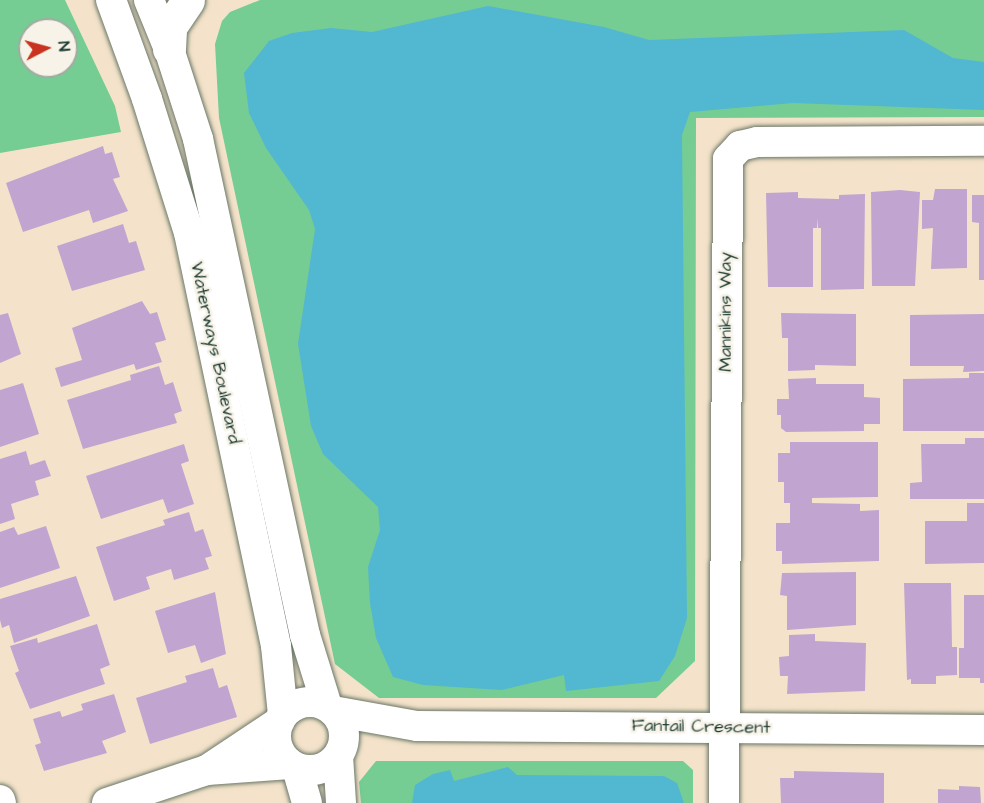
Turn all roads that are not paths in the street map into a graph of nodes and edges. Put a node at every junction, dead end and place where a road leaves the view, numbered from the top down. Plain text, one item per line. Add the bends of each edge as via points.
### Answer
1 (111, 0) edge
2 (149, 0) edge
3 (188, 0) edge
4 (170, 49) junction
5 (984, 141) edge
6 (330, 708) junction
7 (281, 718) junction
8 (417, 726) junction
9 (724, 728) junction
10 (984, 730) edge
11 (338, 755) junction
12 (294, 766) junction
13 (207, 770) junction
14 (107, 803) edge
15 (307, 803) edge
16 (341, 803) edge
17 (724, 803) edge

1 - 7 street, Waterways Boulevard via 189,233 276,646
2 - 4 street, Waterways Boulevard
3 - 4 highway via 170,27
4 - 6 street, Waterways Boulevard via 198,139 305,635
5 - 9 street, Mannikins Way via 757,142 740,146 730,155
6 - 7 street via 303,702
6 - 8 street, Fantail Crescent
6 - 11 street via 344,732
7 - 12 street via 277,745
7 - 13 street
8 - 9 street, Fantail Crescent
8 - 11 street, Fantail Crescent via 364,738
9 - 10 street, Fantail Crescent
9 - 17 street
11 - 12 street via 320,769
11 - 16 street
12 - 13 street
12 - 15 street
13 - 14 street

